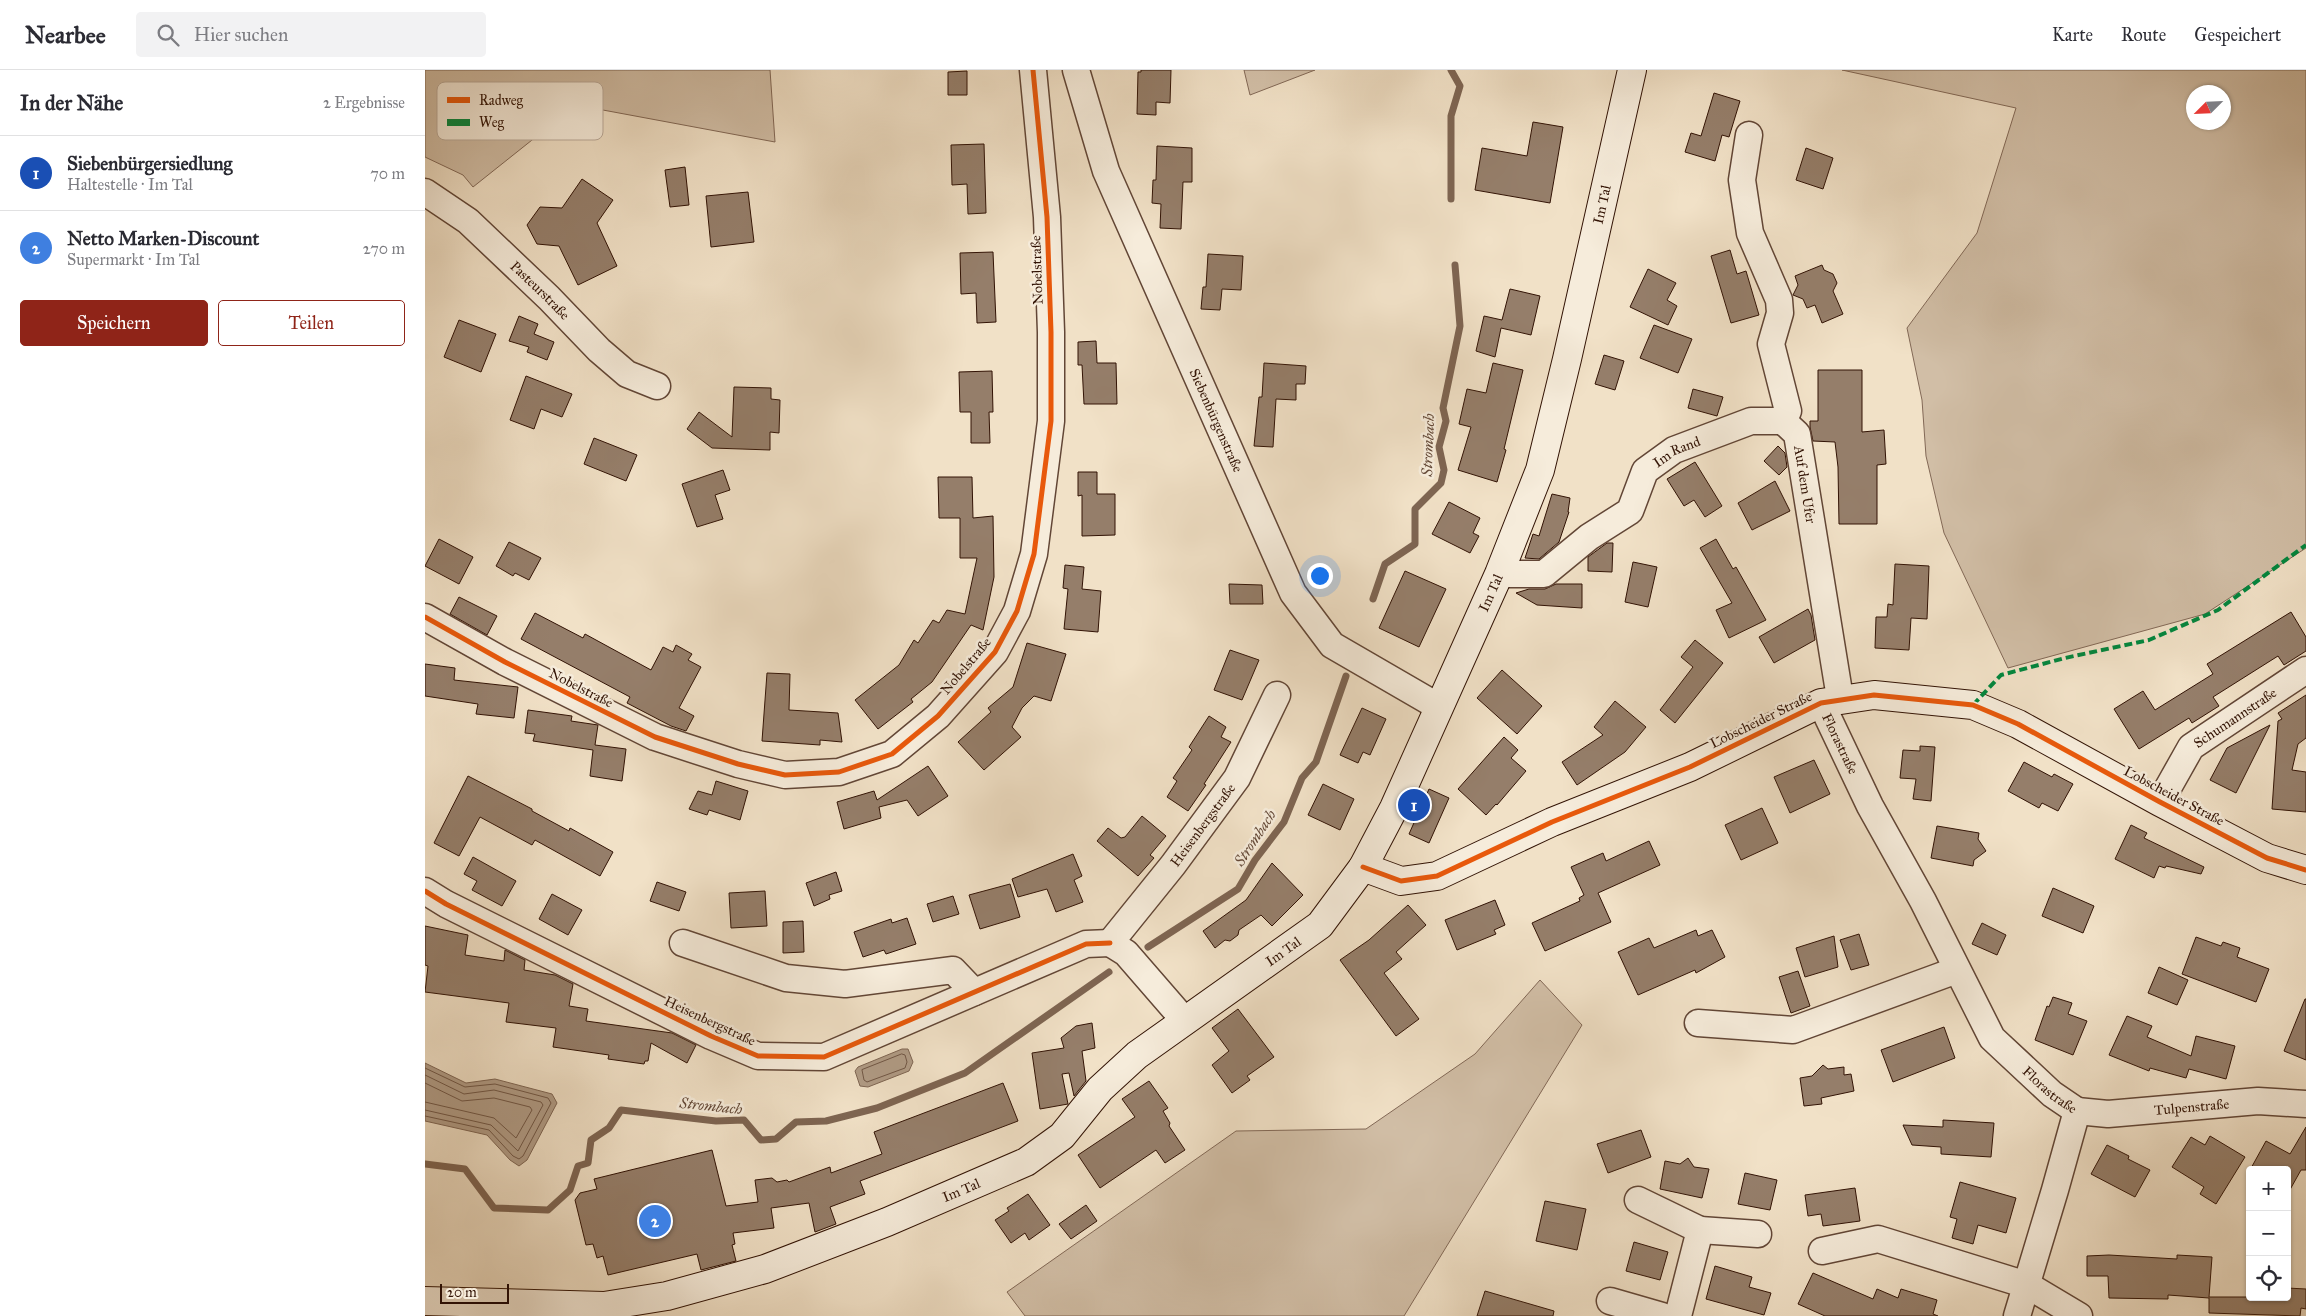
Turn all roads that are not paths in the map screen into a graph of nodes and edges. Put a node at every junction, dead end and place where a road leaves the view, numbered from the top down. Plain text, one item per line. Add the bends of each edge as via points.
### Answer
1 (1033, 70) edge
2 (1076, 70) edge
3 (1632, 70) edge
4 (1749, 135) dead end
5 (425, 192) edge
6 (657, 386) dead end
7 (1783, 421) junction
8 (1499, 574) junction
9 (425, 618) edge
10 (2306, 670) edge
11 (1277, 695) dead end
12 (1831, 700) junction
13 (1439, 707) junction
14 (2160, 802) junction
15 (1363, 867) junction
16 (2306, 870) edge
17 (425, 891) edge
18 (683, 943) dead end
19 (1110, 943) junction
20 (1957, 970) junction
21 (974, 992) junction
22 (1185, 1021) junction
23 (1698, 1023) dead end
24 (2306, 1104) edge
25 (2077, 1111) junction
26 (1637, 1200) dead end
27 (1700, 1230) junction
28 (1758, 1234) dead end
29 (1822, 1251) dead end
30 (2027, 1285) junction
31 (425, 1301) edge
32 (1610, 1301) dead end
33 (541, 1310) edge
34 (1662, 1316) edge
35 (1677, 1316) edge
36 (2017, 1316) edge
37 (2079, 1316) edge

1 - 9 street, Nobelstraße via 1047,217 1051,332 1051,421 1034,554 1017,611 995,652 939,716 892,754 839,772 785,775 738,764 655,737
2 - 13 street, Siebenbürgenstraße via 1105,171 1293,593 1332,645
3 - 8 main road, Im Tal via 1540,470
4 - 7 street via 1742,180 1750,233 1779,300 1780,313 1771,344 1788,411
5 - 6 street, Pasteurstraße via 469,221 627,374
7 - 8 street, Im Rand via 1751,421 1673,450 1645,471 1630,511 1589,537 1544,574
7 - 12 street, Auf dem Ufer via 1797,434
8 - 13 main road, Im Tal
10 - 14 street, Schumannstraße via 2191,747
11 - 19 street, Heisenbergstraße via 1237,778
12 - 14 main road, Lobscheider Straße via 1873,696 1973,706 2019,724
12 - 15 main road, Lobscheider Straße via 1690,766 1552,822 1437,876 1401,882
12 - 20 street, Florastraße via 1869,806 1923,901
13 - 15 main road, Im Tal
14 - 16 main road, Lobscheider Straße via 2267,858
15 - 22 main road, Im Tal via 1320,925
17 - 21 street, Heisenbergstraße via 711,1036 758,1056 824,1057
18 - 21 street via 787,978 845,984 953,970
19 - 21 street, Heisenbergstraße via 1086,944
19 - 22 street via 1126,953
20 - 23 street via 1793,1030
20 - 25 street, Florastraße via 1992,1038 2052,1094
22 - 33 main road, Im Tal via 1137,1055 1100,1089 1062,1136 1026,1162 765,1270 667,1296 604,1306
24 - 25 street, Tulpenstraße via 2259,1101 2108,1114
25 - 30 street, Florastraße
26 - 27 street
27 - 28 street
27 - 35 street
29 - 30 street via 1878,1239
30 - 36 street, Florastraße
30 - 37 street
31 - 33 main road, Im Tal
32 - 34 street

